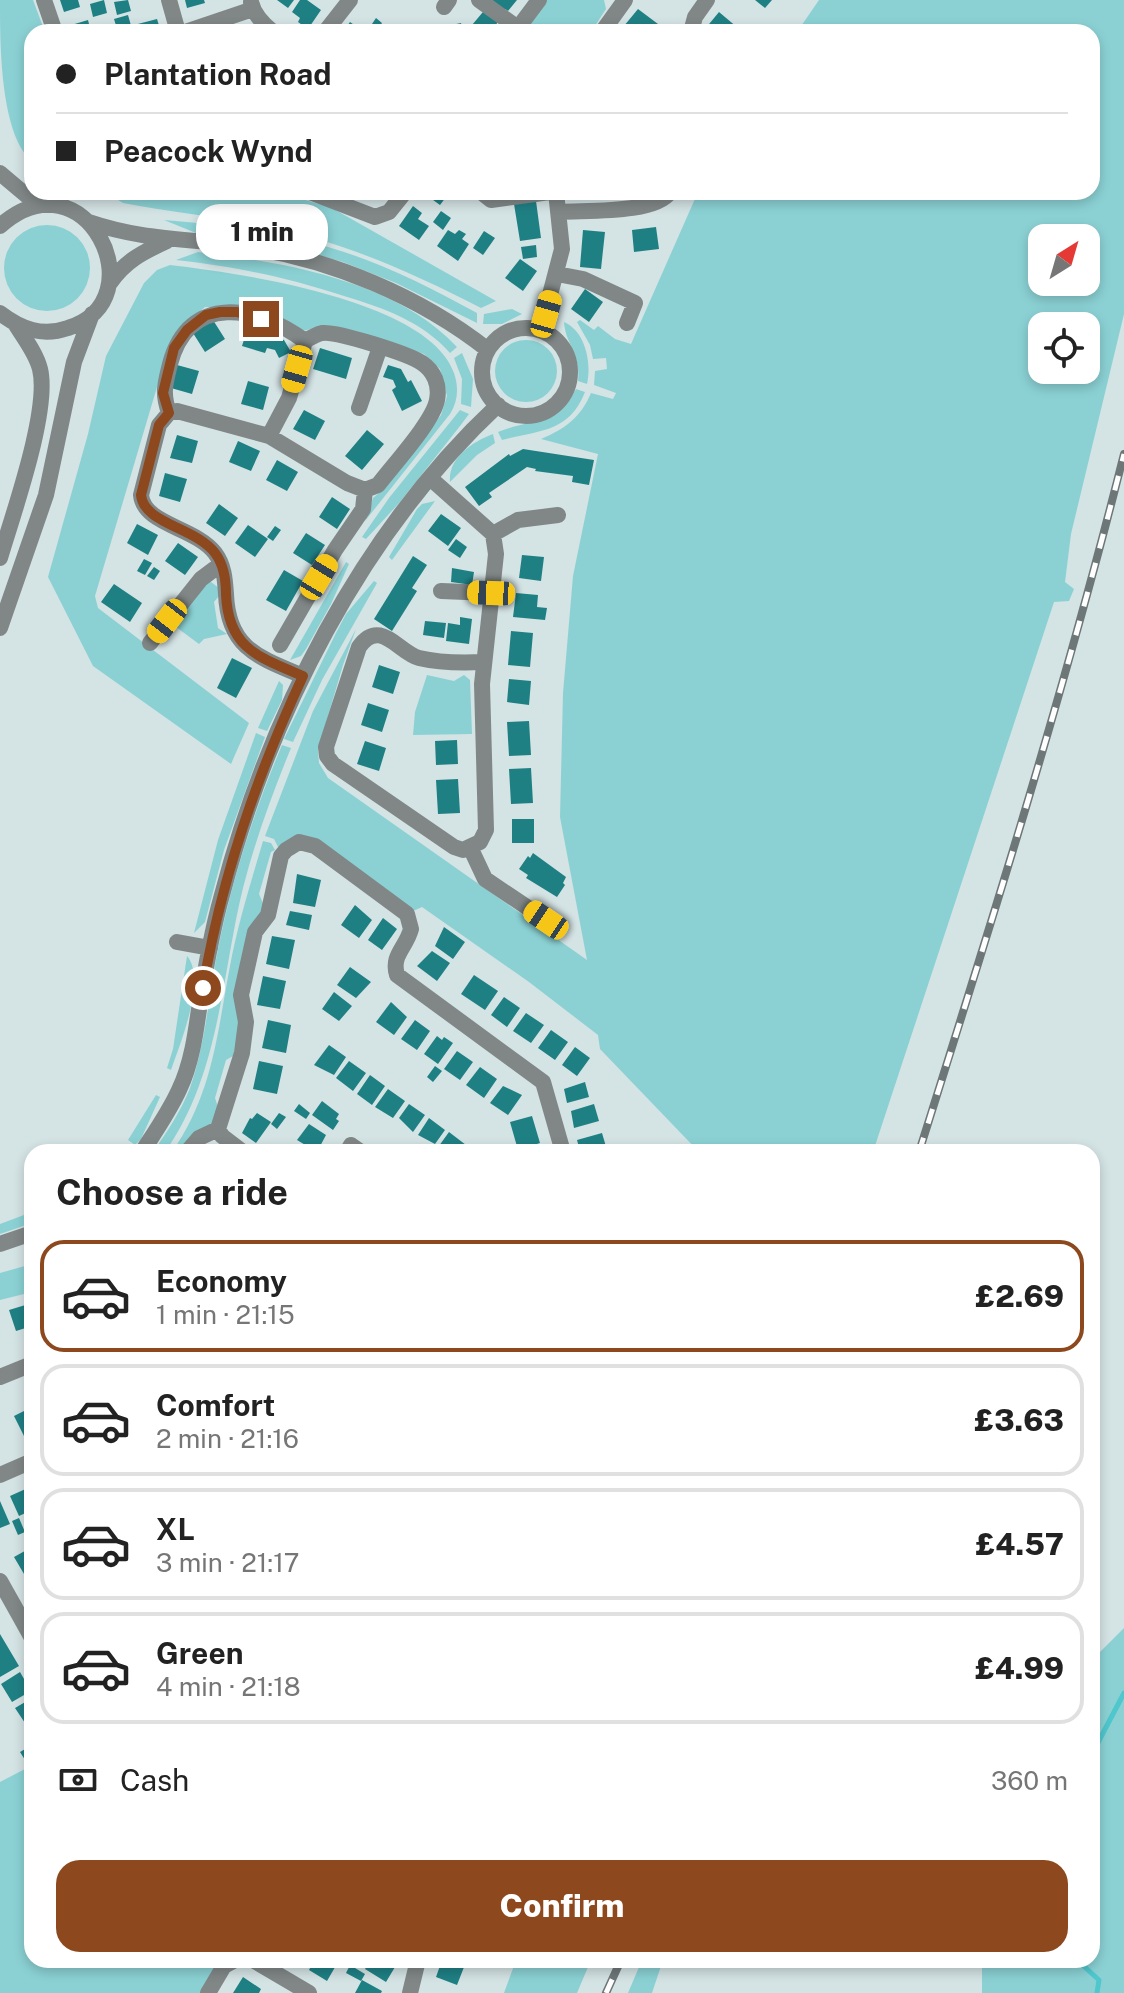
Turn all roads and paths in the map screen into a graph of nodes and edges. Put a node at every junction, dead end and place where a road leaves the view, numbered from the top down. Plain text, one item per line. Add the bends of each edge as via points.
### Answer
1 (44, 0) edge
2 (169, 0) edge
3 (350, 0) edge
4 (479, 0) edge
5 (539, 0) edge
6 (625, 0) edge
7 (707, 0) edge
8 (252, 4) edge
9 (52, 24) edge
10 (176, 24) edge
11 (204, 24) edge
12 (263, 24) edge
13 (331, 24) edge
14 (509, 24) edge
15 (521, 24) edge
16 (608, 24) edge
17 (693, 24) edge
18 (0, 173) edge
19 (24, 193) edge
20 (37, 200) edge
21 (331, 200) edge
22 (399, 200) edge
23 (556, 200) edge
24 (662, 200) edge
25 (50, 206) junction
26 (560, 212) junction
27 (89, 222) junction
28 (0, 226) edge
29 (168, 241) junction
30 (557, 274) junction
31 (108, 287) junction
32 (0, 313) edge
33 (92, 314) junction
34 (627, 323) dead end
35 (16, 325) junction
36 (541, 329) junction
37 (305, 341) junction
38 (380, 347) junction
39 (488, 350) junction
40 (498, 405) junction
41 (359, 408) dead end
42 (169, 413) junction
43 (269, 436) junction
44 (430, 478) junction
45 (365, 490) junction
46 (558, 515) dead end
47 (493, 534) junction
48 (0, 558) edge
49 (221, 564) junction
50 (441, 591) dead end
51 (491, 593) junction
52 (0, 628) edge
53 (150, 643) dead end
54 (280, 645) dead end
55 (483, 662) junction
56 (303, 676) junction
57 (470, 847) junction
58 (546, 920) dead end
59 (177, 942) dead end
60 (210, 948) junction
61 (218, 1129) junction
62 (148, 1144) edge
63 (194, 1144) edge
64 (232, 1144) edge
65 (561, 1144) edge
66 (24, 1236) edge
67 (0, 1244) edge
68 (24, 1367) edge
69 (0, 1377) edge
70 (24, 1464) edge
71 (0, 1475) edge
72 (0, 1581) edge
73 (24, 1622) edge
74 (223, 1968) edge
75 (267, 1968) edge
76 (416, 1968) edge
77 (208, 1993) edge
78 (309, 1993) edge
79 (410, 1993) edge

1 - 9 street
2 - 10 street
3 - 13 street
4 - 14 street
5 - 15 street
6 - 16 street
7 - 17 street
8 - 11 street
8 - 12 street
18 - 19 street
20 - 25 street
21 - 22 street via 375,217 389,212
23 - 26 street
24 - 26 street via 651,206
25 - 27 street
25 - 28 street via 32,207
26 - 30 street
27 - 29 street
27 - 31 street via 108,252
29 - 31 street via 125,264
29 - 39 street via 251,247 326,266 414,301
30 - 34 street via 583,279 635,303
30 - 36 street
31 - 33 street
32 - 35 street
33 - 35 street via 56,332
33 - 52 street via 74,362 46,495
35 - 48 street via 39,366 42,387
36 - 39 street via 508,331
36 - 40 street via 563,347 571,373 568,388 538,415 523,416
37 - 38 street via 322,333
37 - 42 street via 285,325 237,312 206,315 174,348 163,393
37 - 43 street via 289,398
38 - 41 street
38 - 45 street via 421,362 434,374 437,403 378,485
39 - 40 street via 483,380
40 - 44 street
42 - 43 street
42 - 49 street via 159,425 142,505 153,517 203,541
43 - 45 street
44 - 47 street
44 - 56 street via 359,576
45 - 54 street via 363,509
46 - 47 street via 518,520
47 - 51 street
49 - 53 street via 201,579
49 - 56 street via 227,613 238,639 253,653
50 - 51 street
51 - 55 street
55 - 57 street via 486,830
55 - 57 street via 414,657 391,640 365,639 326,747 333,764 454,847
56 - 60 street via 254,789
57 - 58 street via 485,879
59 - 60 street
60 - 62 street via 180,1088
61 - 63 street
61 - 64 street
61 - 65 street via 242,1053 246,1022 241,995 255,932 268,915 281,856 291,846 308,842 407,914 410,936 396,956 397,975 543,1082
66 - 67 street
68 - 69 street
70 - 71 street
72 - 73 street
74 - 77 street
75 - 78 street
76 - 79 street

